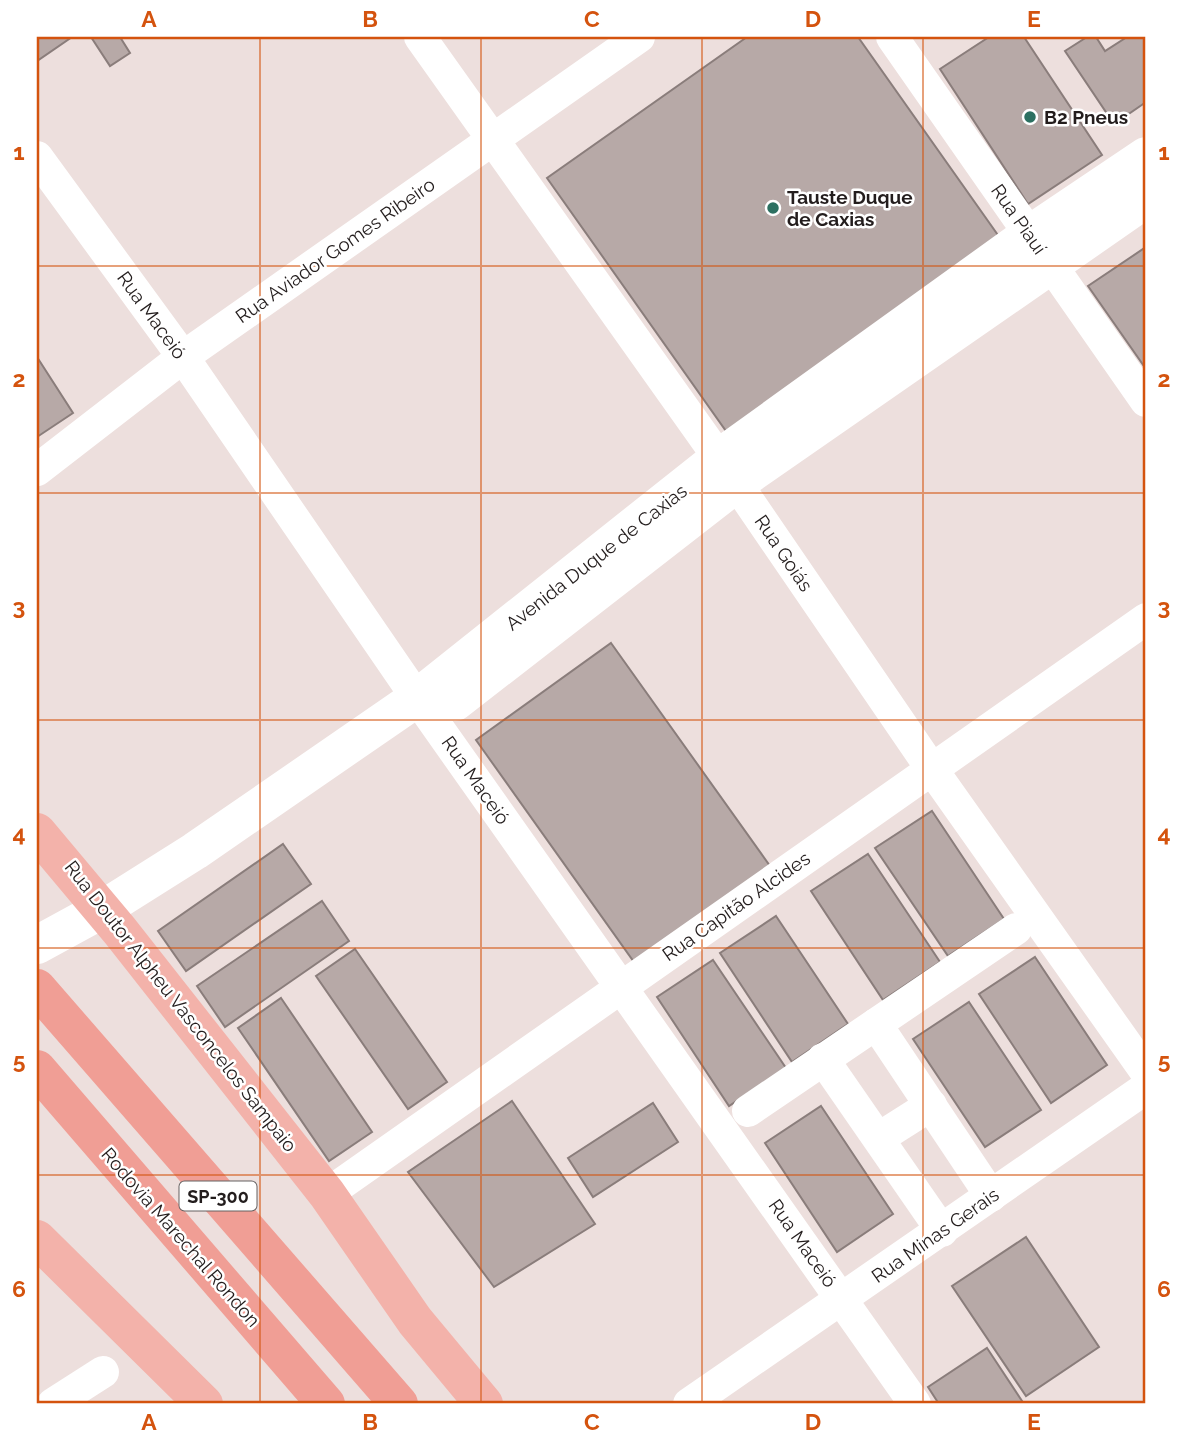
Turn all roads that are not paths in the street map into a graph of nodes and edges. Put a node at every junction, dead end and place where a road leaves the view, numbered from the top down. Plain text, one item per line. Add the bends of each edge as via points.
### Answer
1 (420, 37) edge
2 (639, 37) edge
3 (892, 37) edge
4 (492, 139) junction
5 (1146, 156) edge
6 (37, 157) edge
7 (1146, 199) edge
8 (1030, 234) junction
9 (1052, 265) junction
10 (183, 357) junction
11 (1146, 401) edge
12 (37, 470) edge
13 (728, 471) junction
14 (1146, 619) edge
15 (425, 709) junction
16 (931, 768) junction
17 (37, 817) edge
18 (37, 832) edge
19 (111, 920) junction
20 (1016, 929) dead end
21 (61, 942) edge
22 (37, 973) edge
23 (623, 986) junction
24 (37, 988) edge
25 (876, 1024) junction
26 (823, 1059) junction
27 (37, 1069) edge
28 (1146, 1072) edge
29 (1146, 1088) edge
30 (931, 1105) junction
31 (748, 1111) dead end
32 (879, 1138) junction
33 (327, 1194) junction
34 (990, 1196) junction
35 (942, 1231) junction
36 (37, 1239) edge
37 (843, 1300) junction
38 (103, 1372) dead end
39 (53, 1404) edge
40 (204, 1404) edge
41 (326, 1404) edge
42 (399, 1404) edge
43 (484, 1404) edge
44 (689, 1404) edge
45 (915, 1404) edge

1 - 4 street, Rua Goiás
2 - 4 street, Rua Aviador Gomes Ribeiro
3 - 8 street, Rua Piauí
4 - 10 street, Rua Aviador Gomes Ribeiro
4 - 13 street, Rua Goiás
5 - 8 main road, Avenida Duque de Caxias
6 - 10 street, Rua Maceió
7 - 9 main road, Avenida Duque de Caxias
8 - 9 street, Rua Piauí
8 - 13 main road, Avenida Duque de Caxias
9 - 11 street, Rua Piauí
9 - 13 main road, Avenida Duque de Caxias
10 - 12 street, Rua Aviador Gomes Ribeiro
10 - 15 street, Rua Maceió
13 - 15 main road, Avenida Duque de Caxias
13 - 16 street, Rua Goiás
14 - 16 street, Rua Capitão Alcides
15 - 19 main road, Avenida Duque de Caxias
15 - 23 street, Rua Maceió
16 - 23 street, Rua Capitão Alcides
16 - 28 street, Rua Goiás
17 - 19 street, Rua Doutor Alpheu Vasconcelos Sampaio
18 - 19 highway
19 - 21 main road, Avenida Duque de Caxias
19 - 33 highway, Rua Doutor Alpheu Vasconcelos Sampaio
20 - 25 street
21 - 22 main road, Avenida Duque de Caxias
23 - 33 street, Rua Capitão Alcides
23 - 37 street, Rua Maceió
24 - 42 highway, SP-300
25 - 26 street
25 - 30 street
26 - 31 street
26 - 32 street
27 - 41 highway, Rodovia Marechal Rondon / SP-300
29 - 34 street, Rua Minas Gerais
30 - 32 street
30 - 34 street
32 - 35 street
33 - 43 highway, Rua Doutor Alpheu Vasconcelos Sampaio via 415,1321
34 - 35 street, Rua Minas Gerais
35 - 37 street, Rua Minas Gerais
36 - 40 highway
37 - 44 street, Rua Minas Gerais
37 - 45 street, Rua Maceió
38 - 39 street

